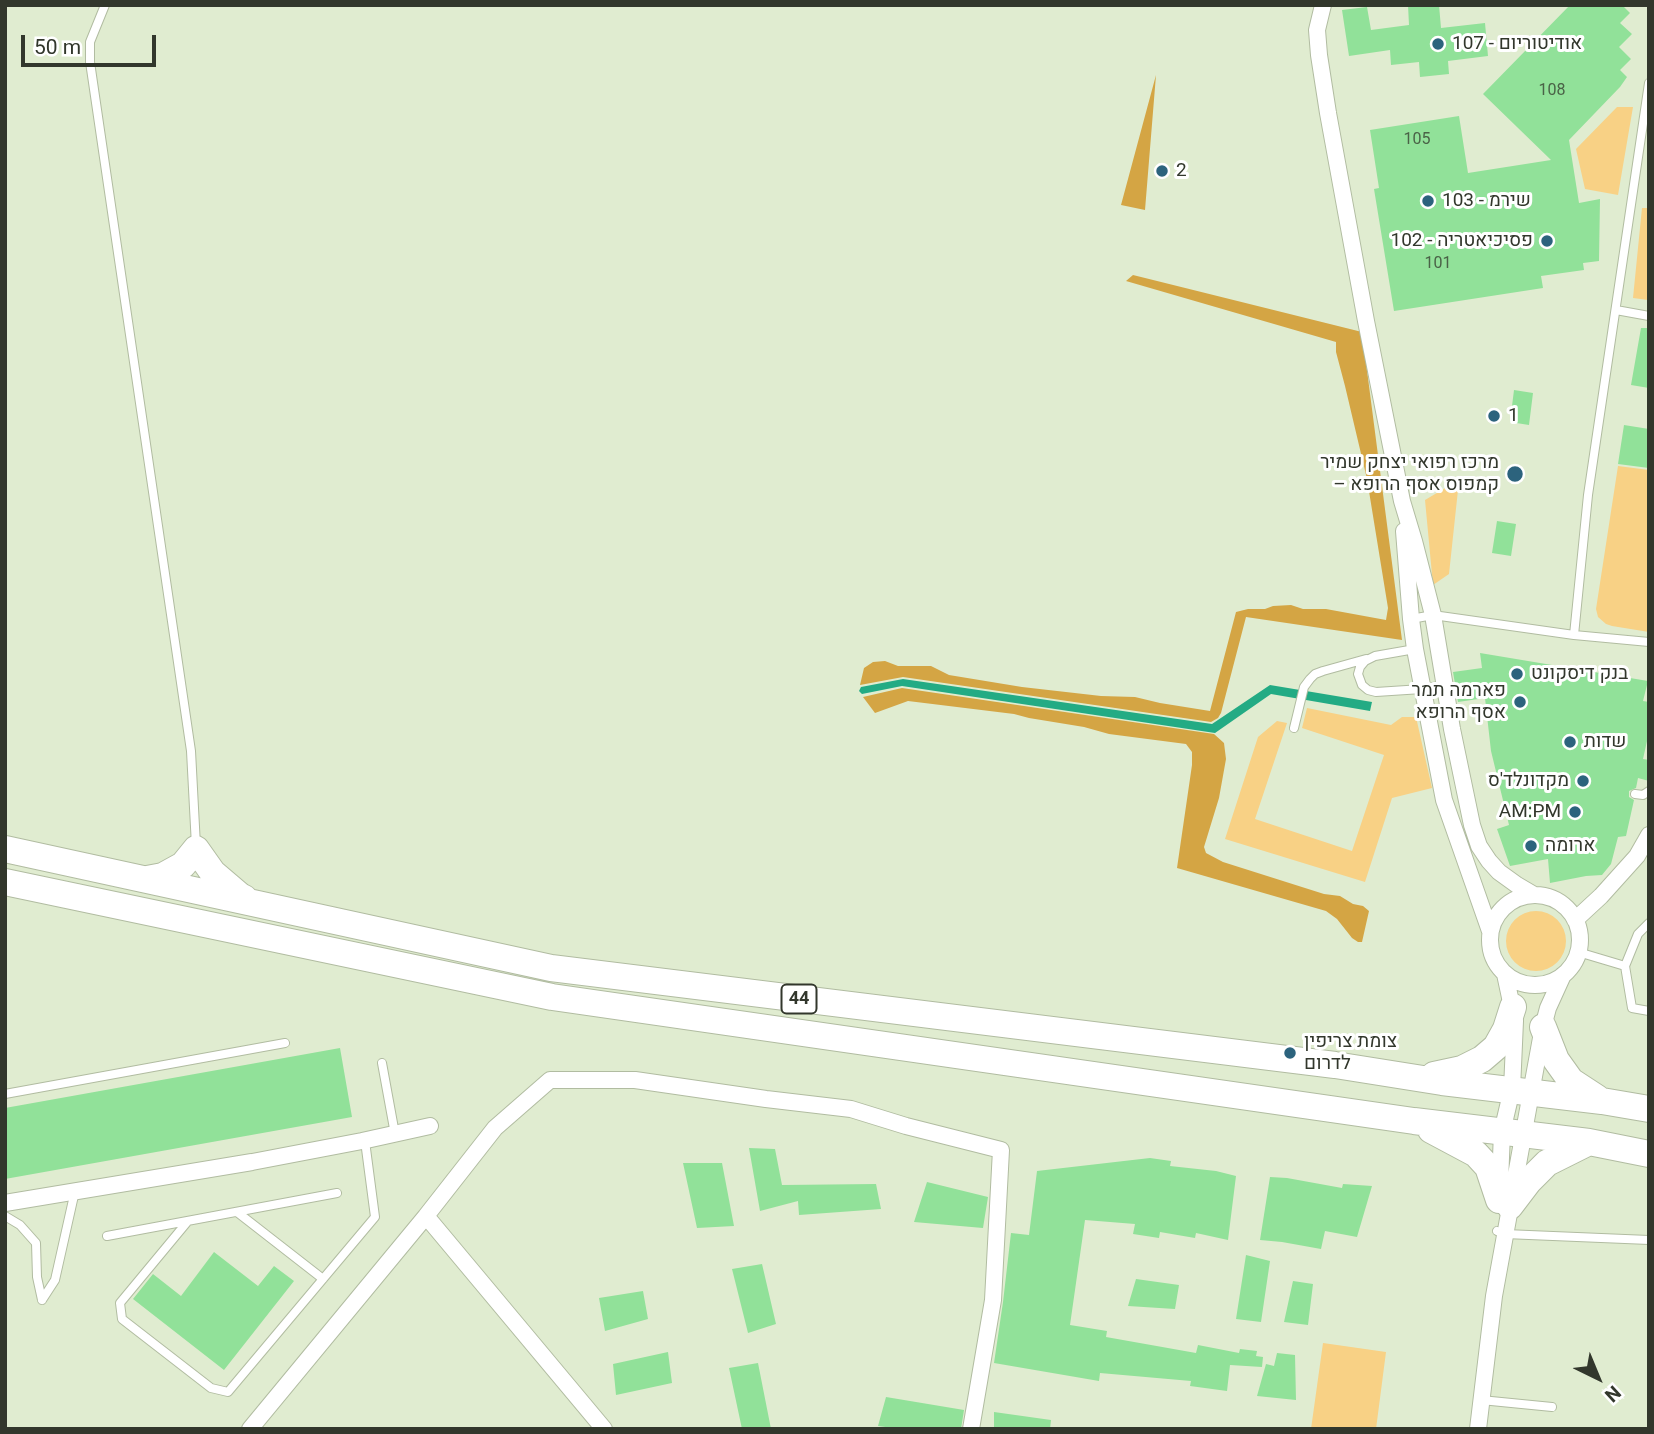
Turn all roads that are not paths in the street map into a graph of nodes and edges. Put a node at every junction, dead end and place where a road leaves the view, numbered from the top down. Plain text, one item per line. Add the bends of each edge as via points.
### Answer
1 (105, 5) edge
2 (1323, 5) edge
3 (1648, 89) edge
4 (1616, 310) junction
5 (1649, 316) edge
6 (1402, 501) junction
7 (1433, 615) junction
8 (1411, 619) junction
9 (1574, 635) junction
10 (1649, 642) edge
11 (1415, 649) junction
12 (1368, 658) junction
13 (1444, 685) junction
14 (1422, 689) junction
15 (1294, 728) dead end
16 (1649, 791) edge
17 (1635, 794) dead end
18 (1649, 835) edge
19 (5, 849) edge
20 (197, 849) junction
21 (1643, 855) edge
22 (145, 880) junction
23 (5, 882) edge
24 (1534, 895) junction
25 (265, 906) junction
26 (1575, 920) junction
27 (1649, 923) edge
28 (1490, 931) junction
29 (1578, 953) junction
30 (1625, 966) junction
31 (1505, 974) junction
32 (1563, 975) junction
33 (1513, 1007) junction
34 (1649, 1011) edge
35 (1543, 1027) junction
36 (285, 1043) dead end
37 (382, 1063) dead end
38 (1419, 1078) junction
39 (1521, 1091) junction
40 (5, 1094) edge
41 (1602, 1101) junction
42 (1649, 1110) edge
43 (1414, 1121) junction
44 (430, 1126) dead end
45 (1513, 1133) junction
46 (395, 1134) junction
47 (365, 1140) junction
48 (1589, 1142) junction
49 (1649, 1154) edge
50 (75, 1191) junction
51 (337, 1193) dead end
52 (5, 1202) edge
53 (1505, 1203) junction
54 (237, 1212) junction
55 (5, 1216) edge
56 (426, 1216) junction
57 (188, 1221) junction
58 (1501, 1233) junction
59 (107, 1236) dead end
60 (1649, 1240) edge
61 (323, 1279) junction
62 (1481, 1401) junction
63 (1552, 1407) dead end
64 (250, 1429) edge
65 (604, 1429) edge
66 (971, 1429) edge
67 (1478, 1429) edge

1 - 20 lane via 90,42 90,62 191,751
2 - 6 street via 1317,30 1323,81
3 - 4 lane
4 - 5 lane
4 - 9 lane via 1588,495
6 - 7 street
6 - 8 street
7 - 8 lane
7 - 9 lane
7 - 13 street
8 - 11 street
9 - 10 lane
11 - 12 lane
11 - 14 street
12 - 14 lane via 1359,674 1368,690
12 - 15 lane via 1315,674 1304,687
13 - 14 lane
13 - 24 street via 1479,846 1499,872
14 - 28 street via 1444,800
16 - 17 lane
18 - 21 street
19 - 22 highway, 44
20 - 22 highway via 183,865
20 - 25 highway via 213,873 240,896
21 - 26 street
22 - 25 highway, 44
23 - 43 highway, 44 via 552,997
24 - 26 street via 1555,900
24 - 28 street via 1506,905
25 - 38 highway, 44 via 551,968
26 - 29 street
27 - 30 lane via 1638,934
28 - 31 street via 1492,954
29 - 30 lane
29 - 32 street
30 - 34 lane via 1632,1008
31 - 32 street via 1534,985
31 - 33 street
32 - 35 street
33 - 38 highway via 1496,1047 1482,1059 1462,1069
33 - 39 street
35 - 39 street
35 - 41 highway via 1556,1060 1571,1081
36 - 40 lane
37 - 46 lane
38 - 39 highway, 44
39 - 41 highway, 44
39 - 45 street
41 - 42 highway, 44
43 - 45 highway, 44
43 - 53 highway via 1476,1154 1488,1167
44 - 46 street
45 - 48 highway, 44
45 - 53 street
46 - 47 street
47 - 50 street
47 - 61 lane via 375,1217
48 - 49 highway, 44
48 - 53 highway via 1547,1164
50 - 52 street
50 - 55 lane via 55,1280 42,1300 36,1243
51 - 54 lane
53 - 58 street
54 - 57 lane
54 - 61 lane
56 - 64 street
56 - 65 street
56 - 66 street via 495,1128 550,1080 635,1080 851,1109 1001,1150 993,1300
57 - 59 lane
57 - 61 lane via 120,1303 122,1319 211,1388 228,1392
58 - 60 lane
58 - 62 street
62 - 63 lane
62 - 67 street

